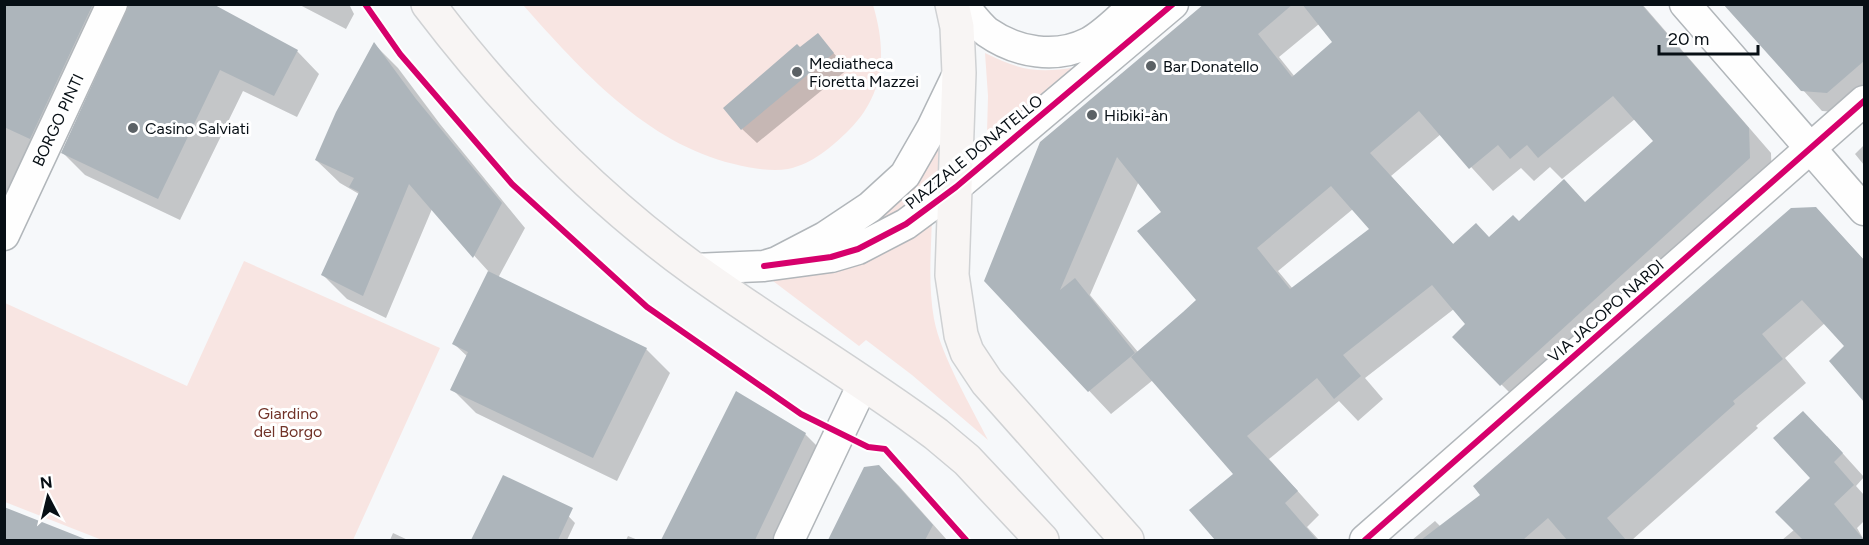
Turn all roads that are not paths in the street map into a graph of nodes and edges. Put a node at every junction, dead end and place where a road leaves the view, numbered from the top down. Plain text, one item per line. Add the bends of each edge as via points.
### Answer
1 (112, 4) edge
2 (428, 4) edge
3 (952, 4) edge
4 (962, 4) edge
5 (1135, 4) edge
6 (1173, 4) edge
7 (1685, 4) edge
8 (959, 73) junction
9 (1864, 101) edge
10 (1811, 147) junction
11 (956, 187) junction
12 (1864, 210) edge
13 (4, 235) edge
14 (764, 266) junction
15 (694, 269) junction
16 (863, 384) junction
17 (789, 540) edge
18 (1042, 540) edge
19 (1127, 540) edge
20 (1365, 540) edge

1 - 13 street, BORGO PINTI
2 - 15 main road via 481,73 586,180
3 - 8 main road, PIAZZALE DONATELLO
4 - 5 street via 988,32 1021,48 1058,53 1090,42
6 - 11 street, PIAZZALE DONATELLO
7 - 10 street
8 - 11 main road, PIAZZALE DONATELLO
8 - 14 street, PIAZZALE DONATELLO via 905,175 884,196 825,237
9 - 10 street, VIA JACOPO NARDI
10 - 12 street
10 - 20 street, VIA JACOPO NARDI
11 - 14 street, PIAZZALE DONATELLO via 906,224 858,249 807,262
11 - 19 main road, PIAZZALE DONATELLO via 953,294 968,352 982,374
14 - 15 street, PIAZZALE DONATELLO
15 - 16 main road
16 - 17 street
16 - 18 main road via 967,460

